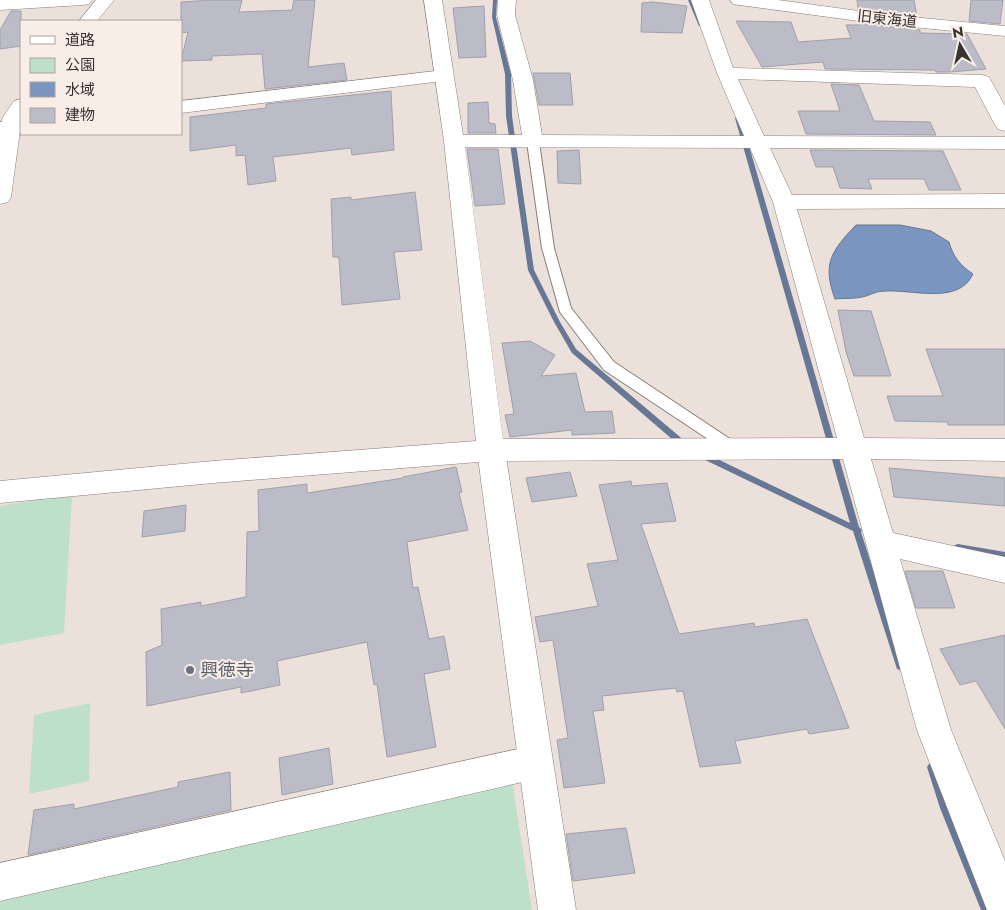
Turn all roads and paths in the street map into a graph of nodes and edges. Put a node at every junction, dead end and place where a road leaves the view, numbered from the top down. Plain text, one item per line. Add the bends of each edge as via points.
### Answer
1 (83, 0) edge
2 (105, 0) edge
3 (433, 0) edge
4 (507, 0) edge
5 (700, 0) edge
6 (739, 0) edge
7 (0, 5) edge
8 (89, 20) edge
9 (1005, 31) edge
10 (726, 74) junction
11 (444, 76) junction
12 (20, 106) edge
13 (182, 107) edge
14 (1005, 124) edge
15 (11, 127) edge
16 (454, 141) junction
17 (533, 142) junction
18 (758, 143) junction
19 (1005, 143) edge
20 (0, 197) edge
21 (1005, 201) edge
22 (784, 202) junction
23 (855, 448) junction
24 (734, 449) junction
25 (491, 450) junction
26 (1005, 450) edge
27 (0, 492) edge
28 (882, 543) junction
29 (1005, 570) edge
30 (536, 762) junction
31 (0, 882) edge
32 (1005, 907) edge
33 (557, 910) edge

1 - 7 street
2 - 8 street
3 - 11 street
4 - 17 street via 506,15 523,80
5 - 10 street
6 - 9 street, 旧東海道
10 - 14 street via 982,81
10 - 18 street
11 - 13 street
11 - 16 street
12 - 15 street
15 - 20 street
16 - 17 street
16 - 25 street
17 - 18 street
17 - 24 lane via 548,248 565,309 609,366
18 - 19 street
18 - 22 street
21 - 22 street
22 - 23 street
23 - 24 street
23 - 26 street
23 - 28 street
24 - 25 street
25 - 27 street
25 - 30 street
28 - 29 street
28 - 32 street via 934,730
30 - 31 street
30 - 33 street

